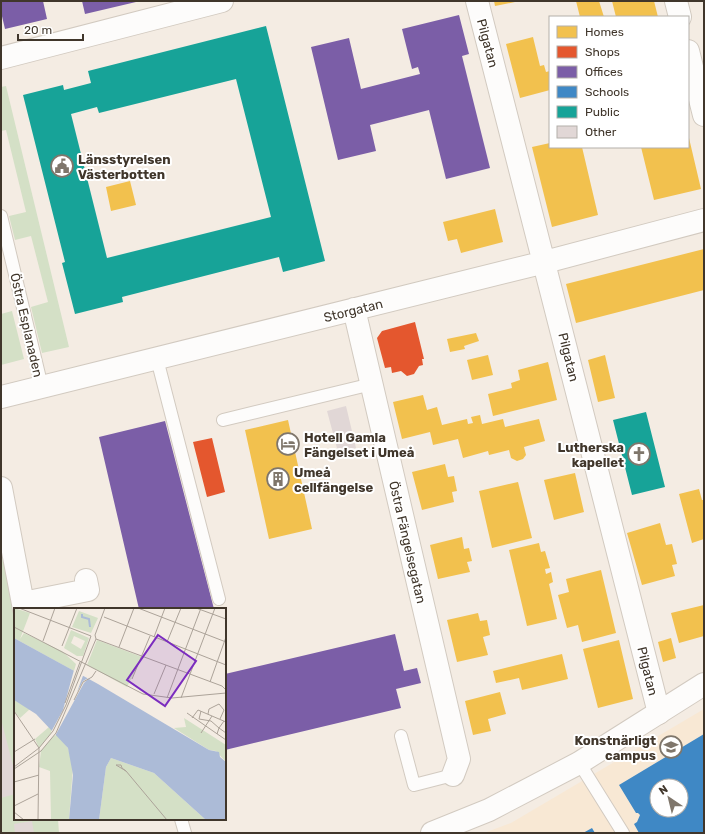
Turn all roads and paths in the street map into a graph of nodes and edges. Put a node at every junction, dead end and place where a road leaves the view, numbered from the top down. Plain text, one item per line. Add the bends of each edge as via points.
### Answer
1 (222, 1) edge
2 (477, 1) edge
3 (676, 1) edge
4 (173, 7) edge
5 (680, 16) edge
6 (689, 55) edge
7 (1, 58) edge
8 (704, 115) edge
9 (1, 216) edge
10 (704, 220) edge
11 (545, 262) junction
12 (354, 309) junction
13 (157, 359) junction
14 (372, 384) junction
15 (42, 387) junction
16 (1, 397) edge
17 (224, 420) dead end
18 (1, 488) edge
19 (86, 580) dead end
20 (219, 599) dead end
21 (23, 606) edge
22 (704, 684) edge
23 (659, 713) junction
24 (401, 736) dead end
25 (585, 772) dead end
26 (454, 775) joint
27 (181, 820) edge
28 (185, 833) edge
29 (432, 833) edge
30 (623, 833) edge

1 - 4 street
2 - 11 street, Pilgatan
3 - 5 street
4 - 7 street
6 - 8 street
9 - 15 lane, Östra Esplanaden
10 - 11 street, Storgatan
11 - 12 street, Storgatan
11 - 23 street, Pilgatan
12 - 13 street, Storgatan
12 - 14 street, Östra Fängelsegatan
13 - 15 street, Storgatan
13 - 20 lane
14 - 17 lane
14 - 26 street, Östra Fängelsegatan via 458,759
15 - 16 street, Storgatan
18 - 21 street
19 - 21 street via 88,590
22 - 23 street
23 - 29 street via 579,763 489,810
24 - 26 lane via 414,785
25 - 30 lane
27 - 28 lane

